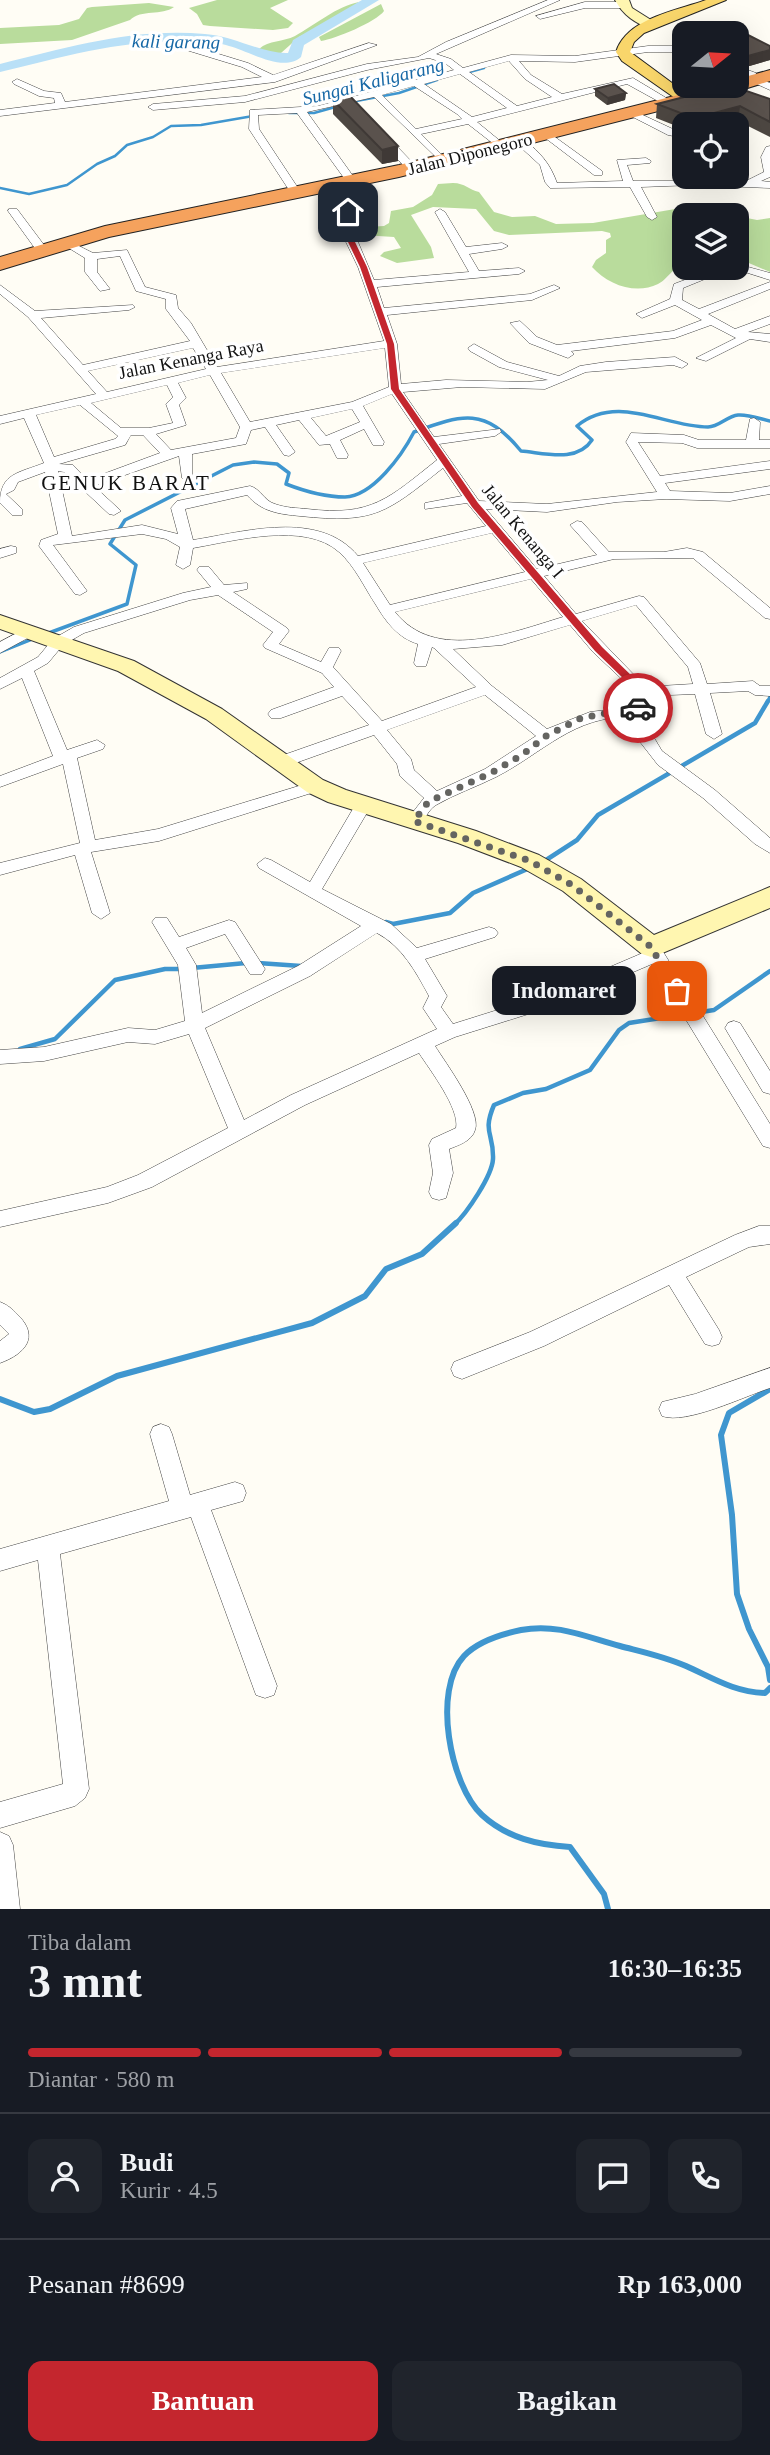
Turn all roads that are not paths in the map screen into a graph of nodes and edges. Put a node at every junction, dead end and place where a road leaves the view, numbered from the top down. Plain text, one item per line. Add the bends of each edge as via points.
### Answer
1 (556, 0) edge
2 (719, 0) edge
3 (622, 2) edge
4 (533, 21) dead end
5 (652, 25) junction
6 (186, 47) dead end
7 (672, 49) edge
8 (624, 54) junction
9 (429, 55) junction
10 (512, 59) junction
11 (391, 62) junction
12 (461, 72) junction
13 (273, 78) junction
14 (751, 79) edge
15 (17, 82) dead end
16 (418, 85) junction
17 (291, 88) junction
18 (35, 91) junction
19 (377, 95) junction
20 (24, 96) dead end
21 (559, 97) junction
22 (676, 98) edge
23 (245, 99) junction
24 (673, 99) junction
25 (13, 100) dead end
26 (0, 105) edge
27 (61, 105) junction
28 (352, 105) edge
29 (153, 107) dead end
30 (515, 109) junction
31 (304, 112) junction
32 (0, 113) edge
33 (632, 113) junction
34 (253, 114) junction
35 (362, 114) edge
36 (472, 120) junction
37 (415, 132) junction
38 (672, 133) edge
39 (380, 134) edge
40 (548, 135) junction
41 (495, 142) junction
42 (521, 142) junction
43 (770, 149) edge
44 (438, 156) junction
45 (646, 161) dead end
46 (621, 162) junction
47 (587, 166) junction
48 (400, 167) junction
49 (598, 173) dead end
50 (348, 176) junction
51 (672, 180) edge
52 (631, 182) junction
53 (750, 183) joint
54 (770, 185) edge
55 (327, 187) junction
56 (293, 188) junction
57 (269, 195) junction
58 (13, 211) dead end
59 (440, 212) dead end
60 (652, 217) dead end
61 (65, 243) junction
62 (38, 245) junction
63 (502, 246) dead end
64 (463, 251) junction
65 (91, 257) junction
66 (0, 258) edge
67 (0, 264) edge
68 (749, 270) edge
69 (519, 271) dead end
70 (476, 275) junction
71 (770, 276) edge
72 (694, 280) edge
73 (370, 284) junction
74 (770, 285) edge
75 (0, 288) edge
76 (554, 288) dead end
77 (104, 289) dead end
78 (677, 301) junction
79 (129, 307) dead end
80 (379, 312) junction
81 (642, 314) dead end
82 (697, 314) junction
83 (32, 315) junction
84 (770, 320) edge
85 (711, 321) junction
86 (516, 323) dead end
87 (741, 335) junction
88 (770, 338) edge
89 (198, 343) junction
90 (391, 344) junction
91 (474, 348) dead end
92 (557, 349) junction
93 (702, 358) dead end
94 (584, 360) dead end
95 (682, 364) dead end
96 (82, 369) junction
97 (213, 371) junction
98 (172, 380) junction
99 (561, 380) junction
100 (395, 389) junction
101 (103, 395) junction
102 (82, 401) junction
103 (0, 403) edge
104 (355, 405) junction
105 (23, 415) junction
106 (302, 415) junction
107 (0, 420) edge
108 (754, 422) dead end
109 (268, 423) junction
110 (367, 424) junction
111 (246, 427) junction
112 (147, 432) junction
113 (495, 432) dead end
114 (126, 433) junction
115 (425, 433) junction
116 (333, 439) junction
117 (378, 443) dead end
118 (752, 444) junction
119 (770, 444) edge
120 (186, 451) junction
121 (289, 452) dead end
122 (168, 454) junction
123 (342, 455) dead end
124 (702, 458) junction
125 (443, 462) junction
126 (51, 465) junction
127 (770, 465) edge
128 (187, 475) dead end
129 (658, 480) junction
130 (86, 485) junction
131 (770, 490) edge
132 (0, 494) edge
133 (666, 495) junction
134 (473, 502) junction
135 (430, 506) dead end
136 (114, 511) dead end
137 (17, 512) dead end
138 (577, 525) dead end
139 (495, 528) junction
140 (65, 536) junction
141 (187, 545) junction
142 (605, 556) junction
143 (355, 561) junction
144 (183, 565) dead end
145 (204, 570) dead end
146 (533, 573) junction
147 (242, 586) dead end
148 (221, 590) junction
149 (80, 591) dead end
150 (387, 610) junction
151 (770, 615) edge
152 (571, 619) junction
153 (0, 622) edge
154 (43, 636) junction
155 (432, 642) junction
156 (0, 648) edge
157 (334, 651) dead end
158 (421, 663) dead end
159 (325, 668) junction
160 (26, 669) junction
161 (0, 684) edge
162 (701, 687) junction
163 (345, 689) junction
164 (487, 689) junction
165 (770, 691) edge
166 (638, 692) junction
167 (638, 712) junction
168 (276, 714) dead end
169 (378, 727) junction
170 (714, 734) dead end
171 (546, 736) junction
172 (97, 746) dead end
173 (65, 757) junction
174 (281, 762) junction
175 (0, 782) edge
176 (315, 786) junction
177 (435, 799) junction
178 (363, 806) junction
179 (414, 821) junction
180 (770, 847) edge
181 (85, 848) junction
182 (265, 864) dead end
183 (1, 865) edge
184 (313, 892) junction
185 (770, 896) edge
186 (101, 913) dead end
187 (161, 922) dead end
188 (371, 923) junction
189 (489, 933) dead end
190 (176, 945) junction
191 (653, 950) junction
192 (412, 956) junction
193 (254, 965) dead end
194 (195, 1024) junction
195 (734, 1028) dead end
196 (449, 1032) junction
197 (423, 1044) junction
198 (0, 1057) edge
199 (764, 1066) edge
200 (730, 1073) junction
201 (769, 1085) edge
202 (741, 1091) junction
203 (240, 1131) junction
204 (770, 1140) edge
205 (439, 1192) dead end
206 (0, 1219) edge
207 (770, 1235) edge
208 (674, 1275) junction
209 (0, 1311) edge
210 (712, 1337) dead end
211 (0, 1354) edge
212 (462, 1369) dead end
213 (770, 1378) edge
214 (670, 1409) dead end
215 (161, 1434) dead end
216 (235, 1493) dead end
217 (190, 1508) junction
218 (48, 1546) junction
219 (0, 1560) edge
220 (265, 1686) dead end
221 (0, 1815) edge
222 (0, 1845) edge
223 (7, 1909) edge

1 - 9 street
2 - 5 main road
3 - 4 street via 585,5
3 - 5 street via 631,14
5 - 8 main road via 627,40
6 - 13 street
7 - 8 street
8 - 10 street
8 - 24 main road
9 - 11 street
9 - 12 street via 448,61
10 - 12 street
10 - 21 street via 527,77
11 - 13 street via 369,41
11 - 16 street
11 - 17 street
12 - 16 street
12 - 30 street
13 - 17 street
13 - 27 street
14 - 24 highway, Jalan Diponegoro
15 - 18 street
16 - 19 street
16 - 36 street
17 - 23 street
17 - 31 street
18 - 20 street
18 - 27 street via 58,95
19 - 31 street
19 - 37 street
21 - 24 street via 631,81
21 - 30 street
22 - 24 highway, Jalan Diponegoro
23 - 29 street
23 - 34 street
24 - 33 highway, Jalan Diponegoro
24 - 41 highway, Jalan Diponegoro
25 - 26 street
27 - 32 street
28 - 35 street
30 - 36 street
31 - 34 street
31 - 50 street
33 - 38 street
33 - 40 highway, Jalan Diponegoro
34 - 56 street via 254,129
36 - 37 street
36 - 41 street
37 - 44 street
39 - 48 street
40 - 42 highway, Jalan Diponegoro
40 - 47 street
41 - 44 highway, Jalan Diponegoro
42 - 48 highway, Jalan Diponegoro
42 - 52 street via 545,164 554,186
43 - 53 street via 765,157 769,173
44 - 48 highway, Jalan Diponegoro
45 - 46 street
46 - 47 street
46 - 52 street
47 - 49 street
48 - 50 highway, Jalan Diponegoro
48 - 55 highway, Jalan Diponegoro
50 - 56 highway, Jalan Diponegoro
51 - 52 street
52 - 60 street
53 - 54 street
55 - 57 highway, Jalan Diponegoro
55 - 73 street, Jalan Kenanga I via 354,223 352,242
56 - 57 highway, Jalan Diponegoro
57 - 61 highway, Jalan Diponegoro
57 - 62 highway, Jalan Diponegoro via 122,222
58 - 62 street
59 - 64 street
61 - 65 street
61 - 67 highway, Jalan Diponegoro
62 - 66 highway, Jalan Diponegoro
63 - 64 street
64 - 70 street
65 - 77 street via 91,272
65 - 89 street via 125,253 140,289 172,297 172,309
68 - 71 street
69 - 70 street
70 - 73 street
72 - 78 street via 678,286
73 - 80 street, Jalan Kenanga I
74 - 82 street
75 - 83 street
76 - 80 street via 532,297
78 - 81 street
78 - 82 street
79 - 83 street
80 - 90 street, Jalan Kenanga I
82 - 85 street
83 - 96 street
84 - 87 street
85 - 87 street
85 - 92 street via 675,334
86 - 92 street via 533,340
87 - 88 street
87 - 93 street via 725,349
89 - 96 street
89 - 97 street
90 - 97 street, Jalan Kenanga Raya
90 - 100 street, Jalan Kenanga I
91 - 99 street via 484,358 505,366
92 - 94 street
95 - 99 street via 593,368
96 - 101 street
97 - 98 street, Jalan Kenanga Raya
97 - 111 street
98 - 101 street, Jalan Kenanga Raya
98 - 112 street via 180,398 172,405 180,425
99 - 100 street via 531,386 455,383
100 - 104 street
100 - 115 street, Jalan Kenanga I
101 - 102 street, Jalan Kenanga Raya
102 - 105 street, Jalan Kenanga Raya
102 - 114 street via 118,432
103 - 105 street
104 - 106 street
104 - 110 street
105 - 107 street, Jalan Kenanga Raya
105 - 126 street
106 - 109 street
106 - 116 street via 322,441
108 - 118 street
109 - 111 street
109 - 121 street
110 - 116 street
110 - 117 street
111 - 120 street via 241,441
112 - 114 street
112 - 122 street
113 - 115 street
114 - 126 street via 120,442
115 - 125 street, Jalan Kenanga I
116 - 123 street
118 - 119 street
118 - 124 street
120 - 122 street
120 - 128 street
122 - 130 street
124 - 127 street
124 - 129 street
124 - 129 street via 684,439 642,435 632,439
125 - 134 street, Jalan Kenanga I
125 - 141 street via 388,505 358,516 334,518 265,505 250,490 182,504 178,508
126 - 130 street via 68,468
126 - 132 street via 12,480
126 - 140 street
129 - 133 street
130 - 136 street
131 - 133 street via 730,497
132 - 137 street
133 - 134 street via 555,508
134 - 135 street
134 - 139 street, Jalan Kenanga I
138 - 142 street
139 - 143 street
139 - 146 street, Jalan Kenanga I
140 - 141 street via 67,541 143,528 171,534
140 - 149 street via 46,546
141 - 143 street via 294,531 337,544
141 - 144 street
142 - 146 street
142 - 151 street via 694,553
143 - 150 street
145 - 148 street
146 - 150 street
146 - 152 street, Jalan Kenanga I
147 - 148 street
148 - 154 street
148 - 159 street via 282,631 269,644
150 - 155 street via 408,635
152 - 155 street via 502,640
152 - 162 street via 639,600 691,659
152 - 166 street, Jalan Kenanga I
153 - 154 street
154 - 156 street
154 - 160 street via 43,660
154 - 174 street via 126,667 178,694
155 - 158 street
155 - 164 street
157 - 159 street
159 - 163 street
160 - 161 street
160 - 173 street
162 - 165 street via 753,686
162 - 166 street
162 - 170 street
163 - 168 street
163 - 169 street
164 - 169 street
164 - 171 street
166 - 167 street
167 - 171 street via 581,718
167 - 180 street via 646,740 666,765 698,785
169 - 174 street
169 - 177 street via 405,763 406,772
171 - 177 street via 522,755
172 - 173 street
173 - 175 street
173 - 181 street
174 - 176 street
176 - 178 street
176 - 181 street via 159,835
177 - 179 street via 425,804
178 - 179 street
178 - 184 street
179 - 191 street via 539,866 572,885
181 - 183 street
181 - 186 street
182 - 184 street
184 - 188 street
185 - 191 street
187 - 190 street
188 - 192 street via 385,926 400,938
188 - 194 street via 304,971
189 - 192 street
190 - 193 street via 229,926
190 - 194 street via 188,968
191 - 196 street via 548,1001
191 - 200 street
192 - 196 street via 438,996 432,1008
194 - 198 street via 155,1037 128,1035 44,1055
194 - 203 street
195 - 199 street
196 - 197 street
197 - 203 street
197 - 205 street via 467,1120 464,1132 439,1144 443,1173
199 - 200 street
199 - 201 street
200 - 202 street
201 - 202 street
202 - 204 street
203 - 206 street via 145,1181 108,1195
207 - 208 street via 751,1238
208 - 210 street
208 - 212 street
209 - 211 street via 20,1331 20,1337
213 - 214 street
215 - 217 street
216 - 217 street
217 - 218 street
217 - 220 street
218 - 219 street
218 - 221 street via 76,1789 66,1797
222 - 223 street

